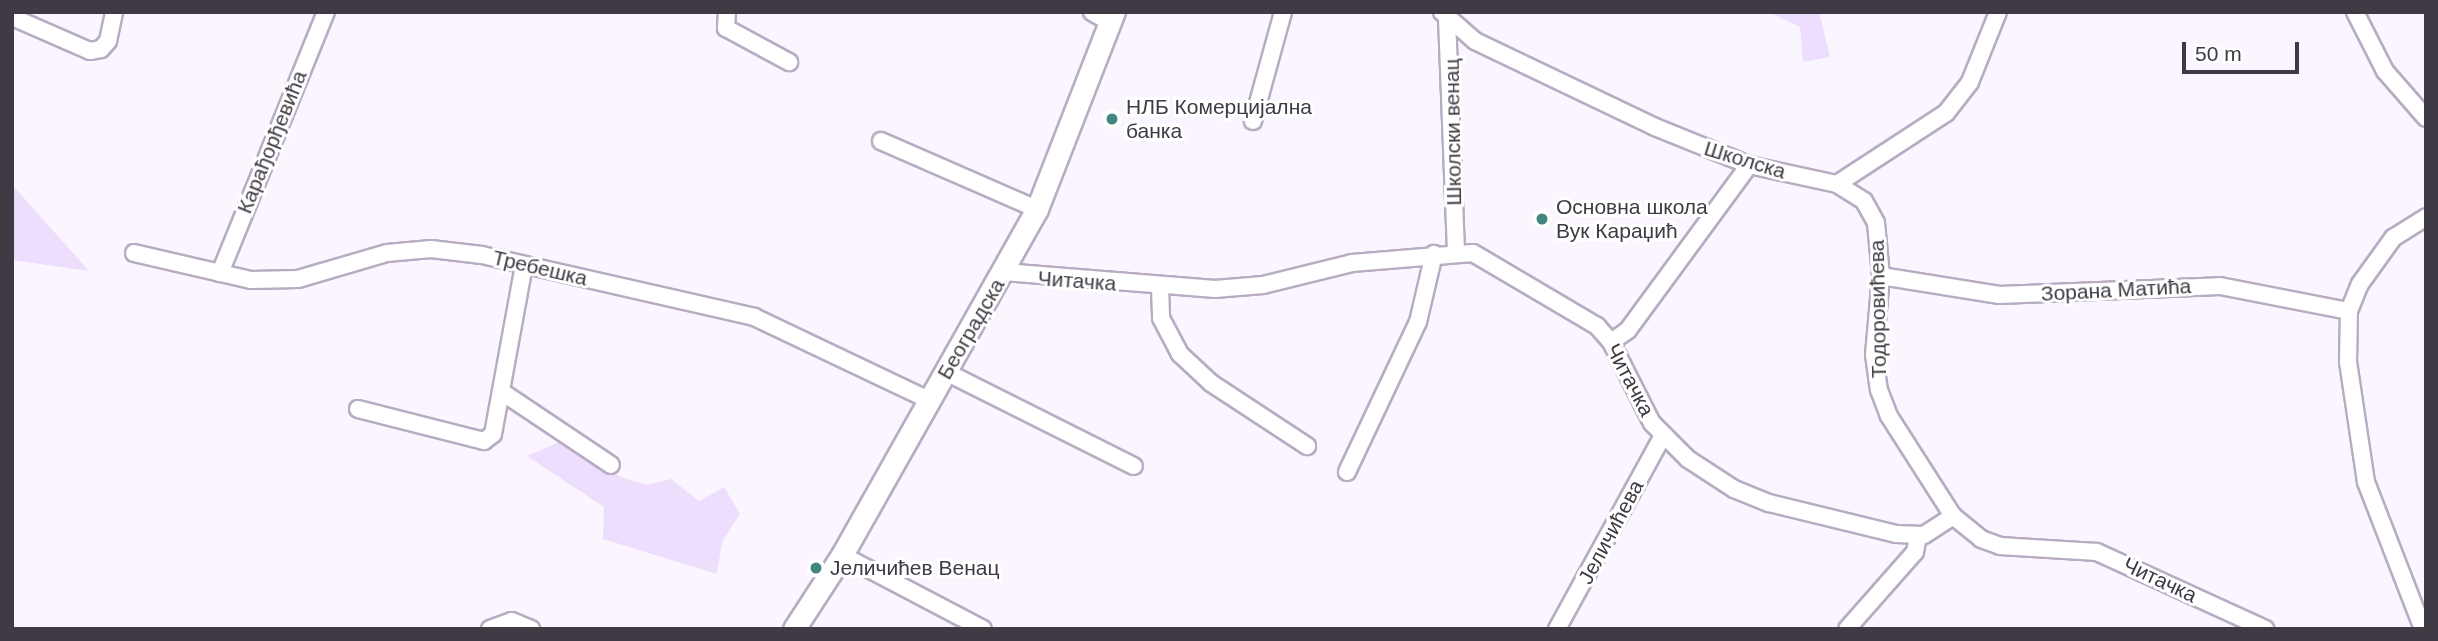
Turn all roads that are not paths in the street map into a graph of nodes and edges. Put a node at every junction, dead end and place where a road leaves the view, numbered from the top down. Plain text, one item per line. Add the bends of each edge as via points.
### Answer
1 (114, 12) edge
2 (326, 12) edge
3 (727, 12) edge
4 (1091, 12) edge
5 (1283, 12) edge
6 (1998, 12) edge
7 (2355, 12) edge
8 (1445, 14) edge
9 (12, 17) edge
10 (1113, 17) edge
11 (789, 62) dead end
12 (2426, 118) edge
13 (1254, 121) dead end
14 (881, 141) dead end
15 (1749, 165) junction
16 (1837, 184) junction
17 (1037, 209) junction
18 (2426, 217) edge
19 (1456, 252) junction
20 (134, 253) dead end
21 (1434, 254) junction
22 (524, 265) junction
23 (1003, 272) junction
24 (220, 273) junction
25 (1881, 276) junction
26 (1160, 287) junction
27 (2349, 311) junction
28 (1611, 342) junction
29 (946, 372) junction
30 (502, 392) junction
31 (929, 400) junction
32 (358, 409) dead end
33 (1663, 435) junction
34 (1307, 446) dead end
35 (611, 465) dead end
36 (1134, 466) dead end
37 (1347, 472) dead end
38 (1953, 516) junction
39 (1918, 536) junction
40 (842, 555) junction
41 (490, 629) edge
42 (531, 629) edge
43 (794, 629) edge
44 (984, 629) edge
45 (1557, 629) edge
46 (1847, 629) edge
47 (2265, 629) edge
48 (2423, 629) edge

1 - 9 street via 108,41 101,49 90,51
2 - 24 street, Карађорђевића
3 - 11 street via 726,28
4 - 10 street
5 - 13 street
6 - 16 street via 1970,82 1946,113
7 - 12 street via 2385,71
8 - 15 street, Школска via 1475,41 1655,127
8 - 19 street, Школски венац
10 - 17 main road, Београдска
14 - 17 street
15 - 16 street, Школска
15 - 28 street via 1628,330
16 - 25 street, Тодоровићева via 1855,192 1871,210
17 - 23 main road, Београдска
18 - 27 street via 2393,238 2378,256
19 - 21 street, Читачка
19 - 28 street, Читачка via 1487,259 1581,313
20 - 24 street, Требешка
21 - 26 street, Читачка via 1352,263 1237,288
21 - 37 street via 1418,322
22 - 24 street, Требешка via 431,249 387,253 298,279 251,280
22 - 30 street
22 - 31 street, Требешка via 754,317
23 - 26 street, Читачка
23 - 29 main road, Београдска
25 - 27 street, Зорана Матића via 1998,295 2220,286
25 - 38 street, Тодоровићева via 1874,355 1879,390 1889,416
26 - 34 street via 1161,318 1180,354 1211,383
27 - 48 street via 2348,362 2367,482
28 - 33 street, Читачка via 1647,414
29 - 31 main road, Београдска
29 - 36 street
30 - 32 street via 493,434 484,442
30 - 35 street
31 - 40 main road, Београдска
33 - 39 street, Читачка via 1734,489 1794,509
33 - 45 street, Јеличићева
38 - 39 street
38 - 47 street, Читачка via 1981,539 2000,546 2097,552
39 - 46 street via 1915,552
40 - 43 main road, Београдска
40 - 44 street
41 - 42 street via 512,621

